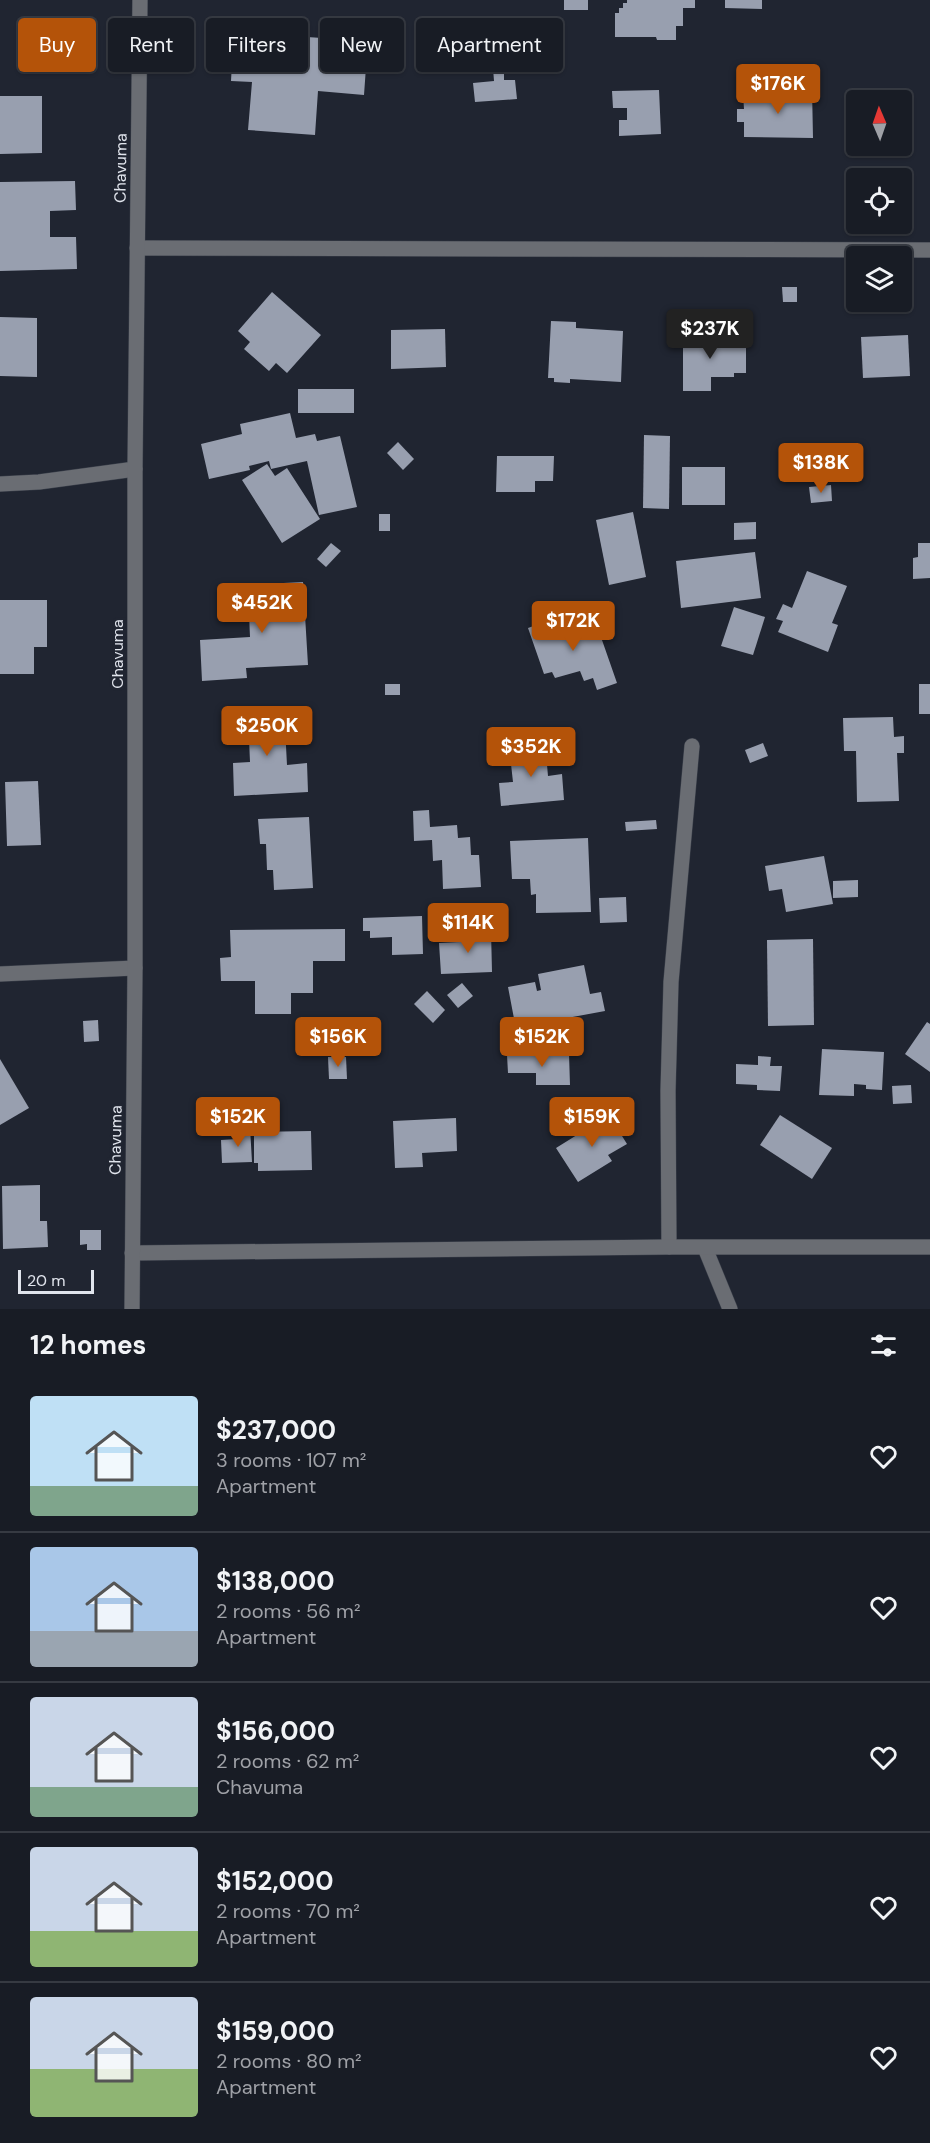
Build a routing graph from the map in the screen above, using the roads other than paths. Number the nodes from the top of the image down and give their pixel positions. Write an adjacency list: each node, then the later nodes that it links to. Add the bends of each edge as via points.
1 (140, 0): 2 (street, Chavuma)
2 (137, 248): 3 (street); 4 (street, Chavuma)
3 (930, 250)
4 (135, 469): 5 (street); 7 (street, Chavuma)
5 (0, 484)
6 (692, 746): 9 (street, via 671,982)
7 (135, 968): 8 (street); 12 (street, Chavuma)
8 (0, 974)
9 (669, 1247): 11 (street); 12 (street)
10 (930, 1247): 11 (street)
11 (705, 1248): 14 (street)
12 (132, 1253): 13 (street, Chavuma)
13 (132, 1309)
14 (730, 1309)

